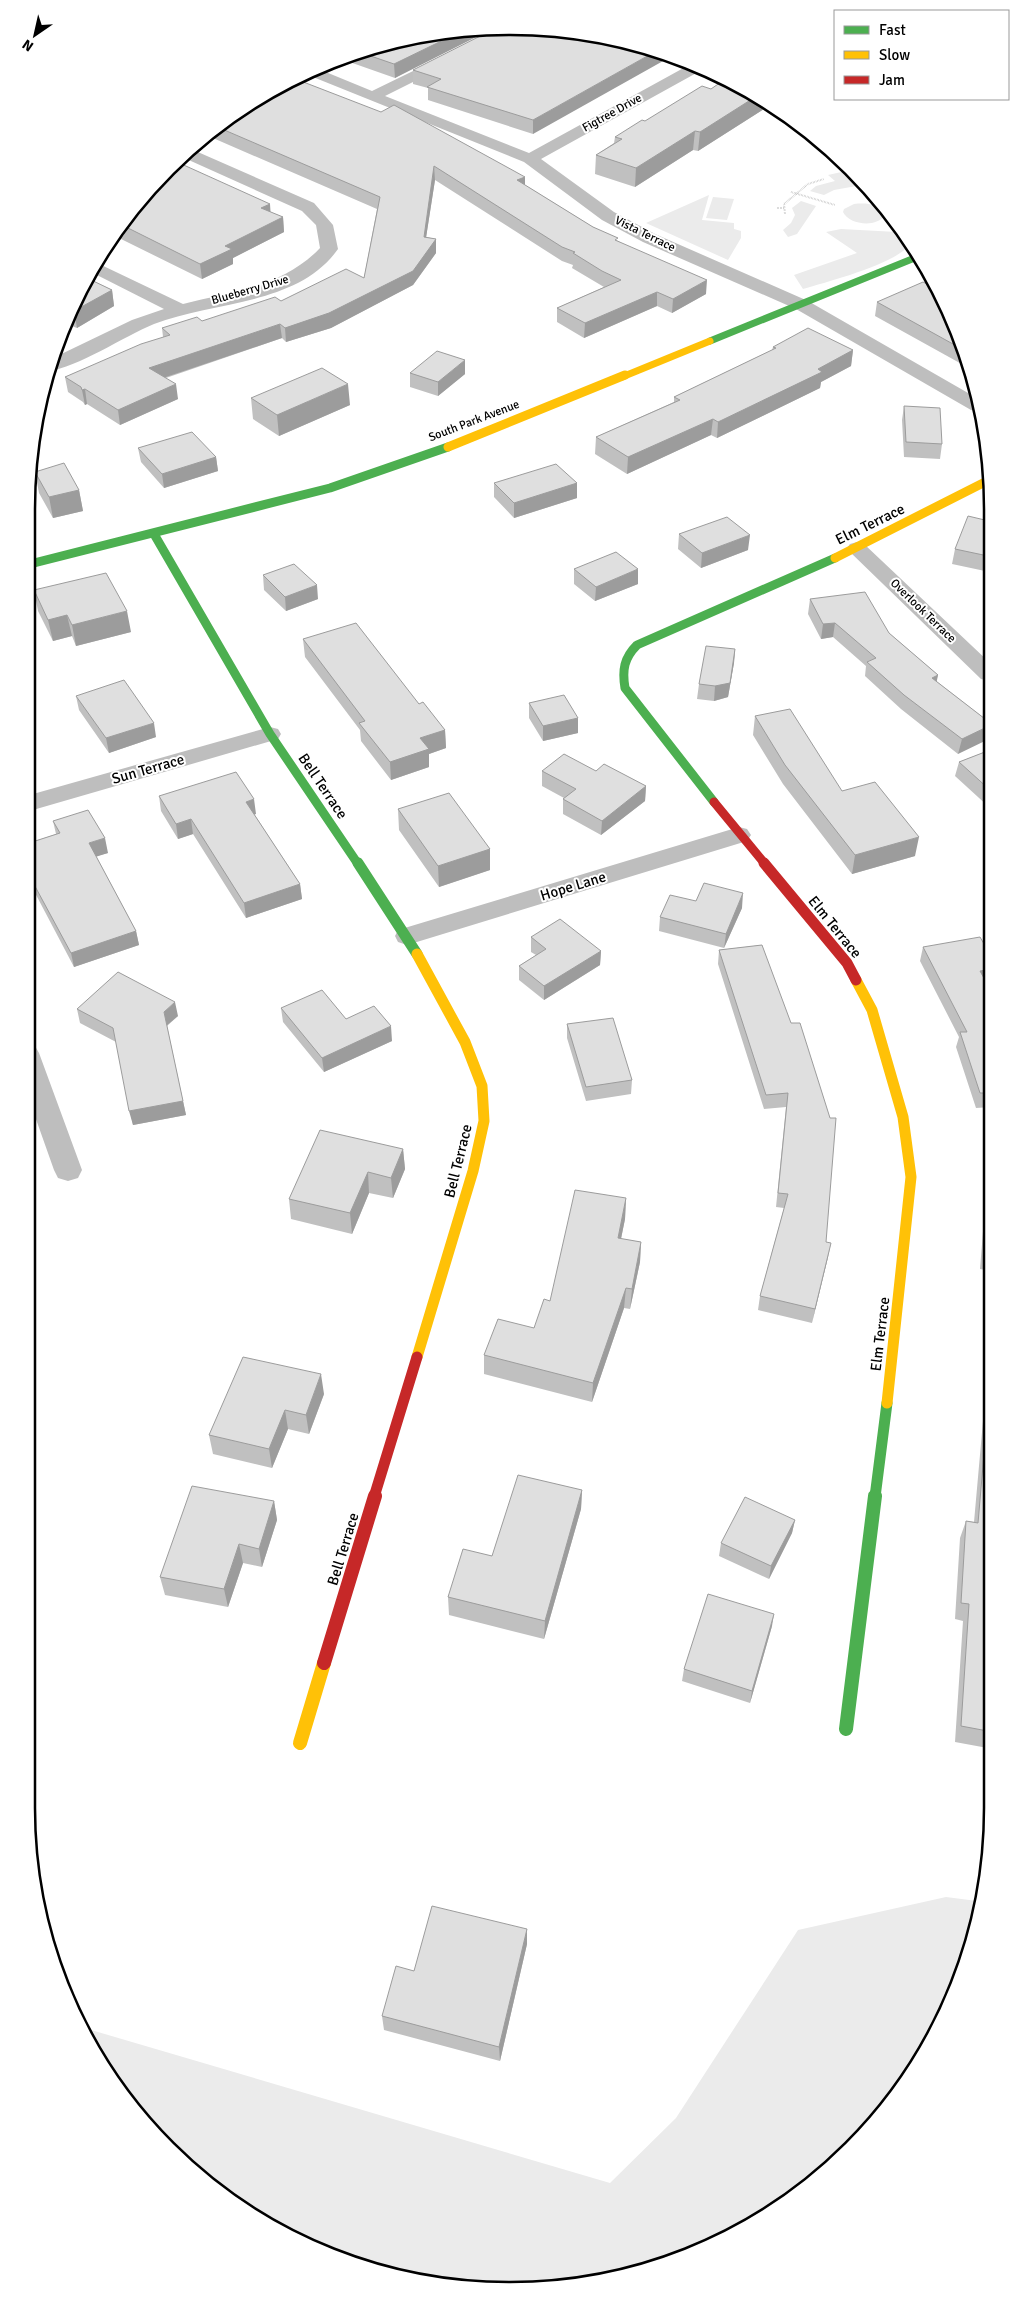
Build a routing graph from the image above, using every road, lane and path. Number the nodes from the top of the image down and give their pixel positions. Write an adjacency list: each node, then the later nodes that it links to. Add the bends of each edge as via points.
1 (459, 54): 4 (street)
2 (690, 70): 6 (street, Figtree Drive)
3 (319, 75): 4 (street, Vista Terrace)
4 (373, 96): 6 (street, Vista Terrace)
5 (194, 156): 19 (street, Blueberry Drive, via 308,206 323,219 330,241 329,249 322,258 296,277)
6 (530, 159): 18 (street, Vista Terrace, via 608,216 649,238)
7 (824, 179): 9 (path)
8 (811, 180): 9 (path)
9 (815, 182): 11 (path)
10 (791, 192): 11 (path)
11 (797, 193): 12 (path); 14 (path, via 784,204)
12 (835, 204)
13 (776, 208): 14 (path)
14 (784, 208): 15 (path)
15 (785, 214)
16 (912, 259): 18 (street, South Park Avenue)
17 (100, 270): 19 (street)
18 (802, 305): 21 (street, Vista Terrace); 23 (street, South Park Avenue, via 462,442 330,488)
19 (180, 310): 20 (street, Blueberry Drive, via 123,330)
20 (59, 362)
21 (972, 402)
22 (983, 483): 24 (street, Elm Terrace)
23 (154, 534): 25 (street, South Park Avenue); 27 (street, Bell Terrace)
24 (857, 548): 26 (street, Overlook Terrace); 29 (street, Elm Terrace, via 637,645 625,655 622,671 626,688)
25 (35, 563)
26 (984, 669)
27 (270, 734): 28 (street, Sun Terrace); 30 (street, Bell Terrace)
28 (35, 801)
29 (739, 835): 30 (street, Hope Lane); 33 (street, Elm Terrace, via 847,963 872,1010 903,1117 911,1177 898,1316)
30 (407, 936): 34 (street, Bell Terrace, via 465,1042 482,1086 484,1121 473,1171)
31 (35, 1078): 32 (street)
32 (68, 1170)
33 (846, 1729)
34 (300, 1743)

